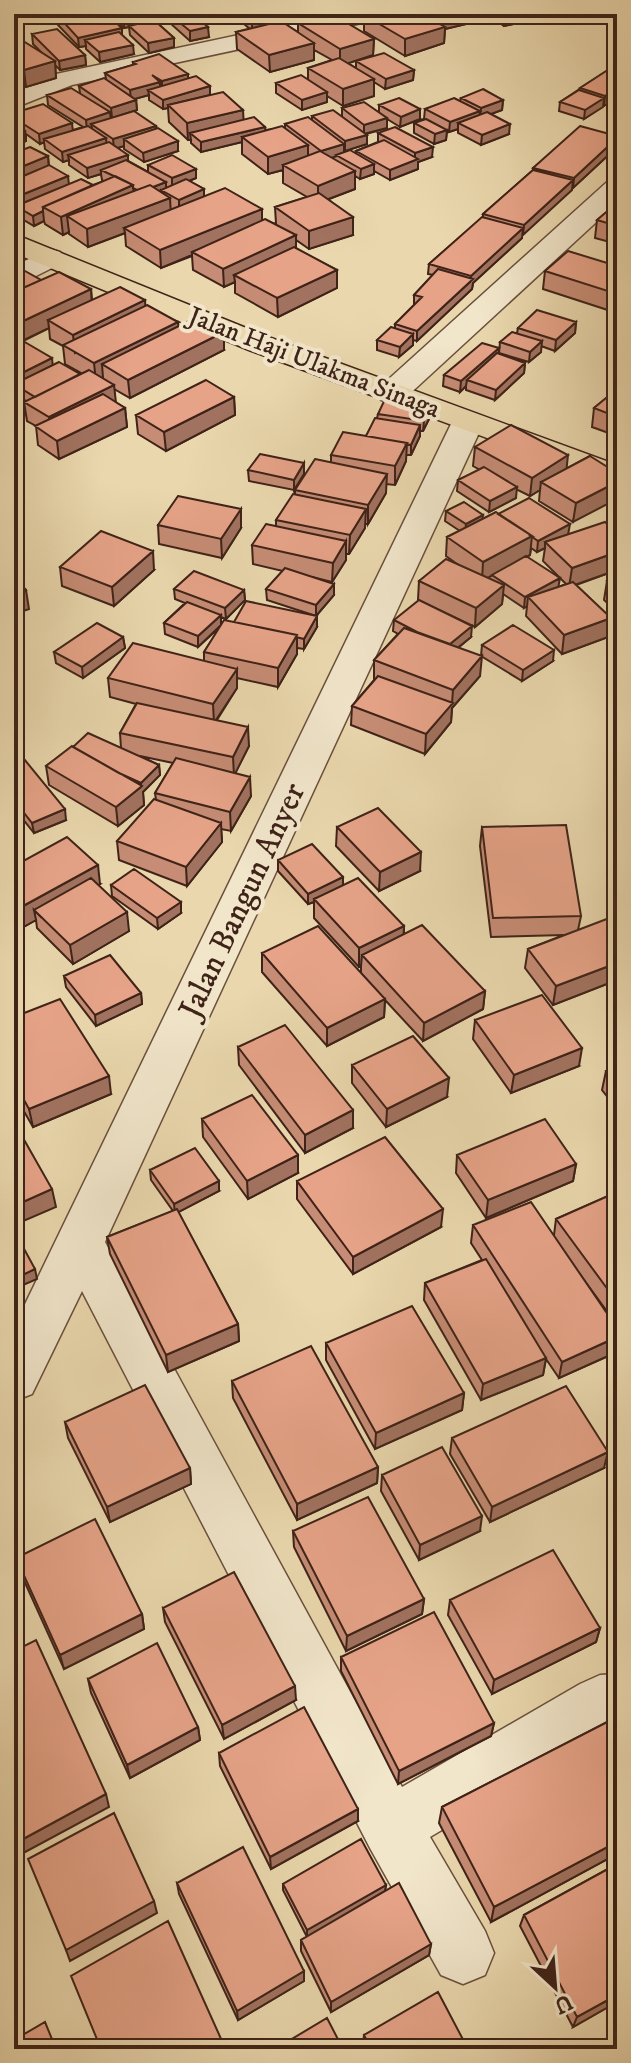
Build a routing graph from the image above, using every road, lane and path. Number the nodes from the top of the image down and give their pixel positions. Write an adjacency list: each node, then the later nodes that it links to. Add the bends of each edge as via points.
1 (371, 14): 2 (street, via 65,79)
2 (14, 100)
3 (617, 188): 7 (street)
4 (14, 243): 5 (main road, Jalan Haji Ulakma Sinaga)
5 (50, 258): 6 (street); 7 (main road, Jalan Haji Ulakma Sinaga)
6 (14, 278)
7 (392, 393): 8 (main road, Jalan Haji Ulakma Sinaga)
8 (468, 422): 9 (main road, Jalan Haji Ulakma Sinaga); 10 (street, Jalan Bangun Anyer)
9 (617, 476)
10 (81, 1243): 11 (street, Jalan Bangun Anyer); 13 (street)
11 (14, 1378)
12 (617, 1703): 13 (street, via 600,1704)
13 (391, 1827): 14 (street)
14 (463, 1953)

